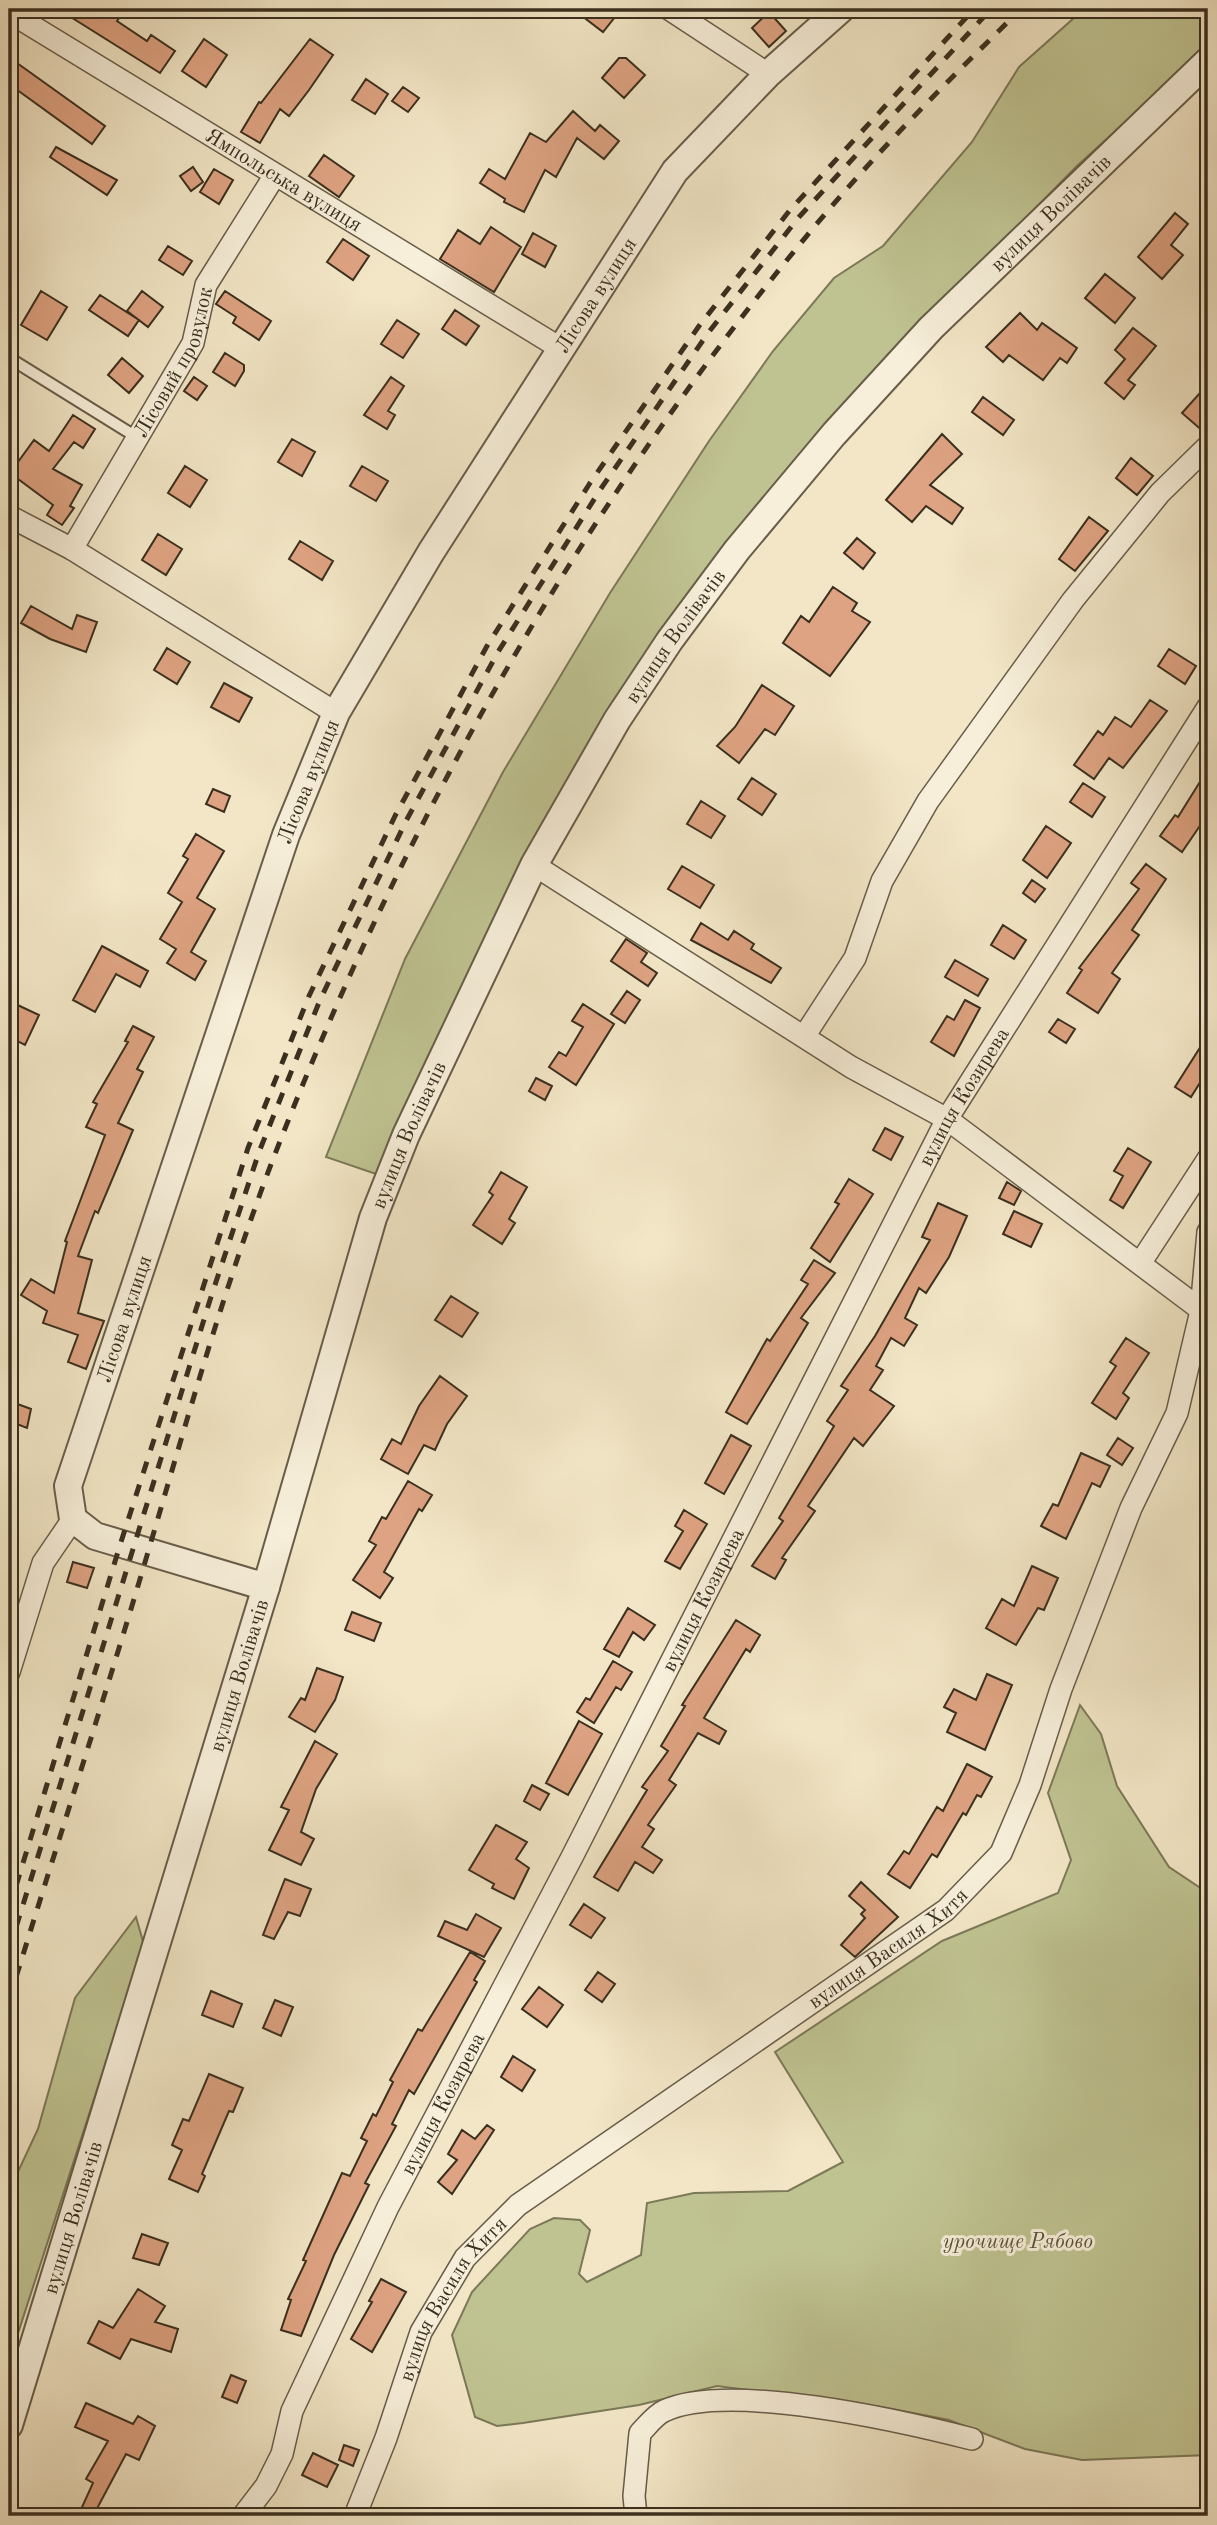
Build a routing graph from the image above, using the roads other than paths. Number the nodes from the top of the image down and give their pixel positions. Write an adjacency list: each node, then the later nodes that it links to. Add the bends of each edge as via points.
1 (669, 9): 5 (street)
2 (841, 9): 5 (street, Лісова вулиця)
3 (9, 12): 6 (street, Ямпольська вулиця)
4 (1208, 61): 15 (street, вулиця Волівачів, via 931,328 834,434 722,570 647,674)
5 (768, 74): 7 (street, Лісова вулиця, via 675,171)
6 (275, 175): 7 (street, Ямпольська вулиця); 9 (street, Лісовий провулок, via 206,285 193,343)
7 (560, 348): 14 (street, Лісова вулиця, via 430,552)
8 (14, 361): 9 (lane)
9 (138, 438): 12 (street, Лісовий провулок)
10 (1208, 446): 16 (street, via 1160,493 1073,600 928,801 882,881 855,958)
11 (10, 519): 12 (street)
12 (72, 549): 14 (street)
13 (1208, 707): 17 (street, вулиця Козирева)
14 (336, 713): 22 (street, Лісова вулиця, via 286,835 68,1486)
15 (534, 865): 16 (street); 23 (street, вулиця Волівачів, via 405,1135 373,1218)
16 (805, 1035): 17 (street, via 851,1067)
17 (947, 1119): 20 (street); 27 (street, вулиця Козирева, via 572,1857 388,2207 292,2411 282,2454)
18 (1208, 1159): 20 (street)
19 (1208, 1232): 21 (street, вулиця Василя Хитя)
20 (1142, 1262): 21 (street)
21 (1205, 1313): 28 (street, вулиця Василя Хитя, via 1177,1413 1131,1508 1001,1853 946,1910 518,2205 465,2258 421,2332 387,2438)
22 (73, 1519): 23 (street, via 82,1529 120,1545); 24 (street, via 43,1563)
23 (266, 1587): 25 (street, вулиця Волівачів)
24 (9, 1672)
25 (9, 2425)
26 (972, 2439): 29 (street, via 770,2402 712,2399 663,2412 640,2433)
27 (243, 2516)
28 (355, 2516)
29 (636, 2516)

